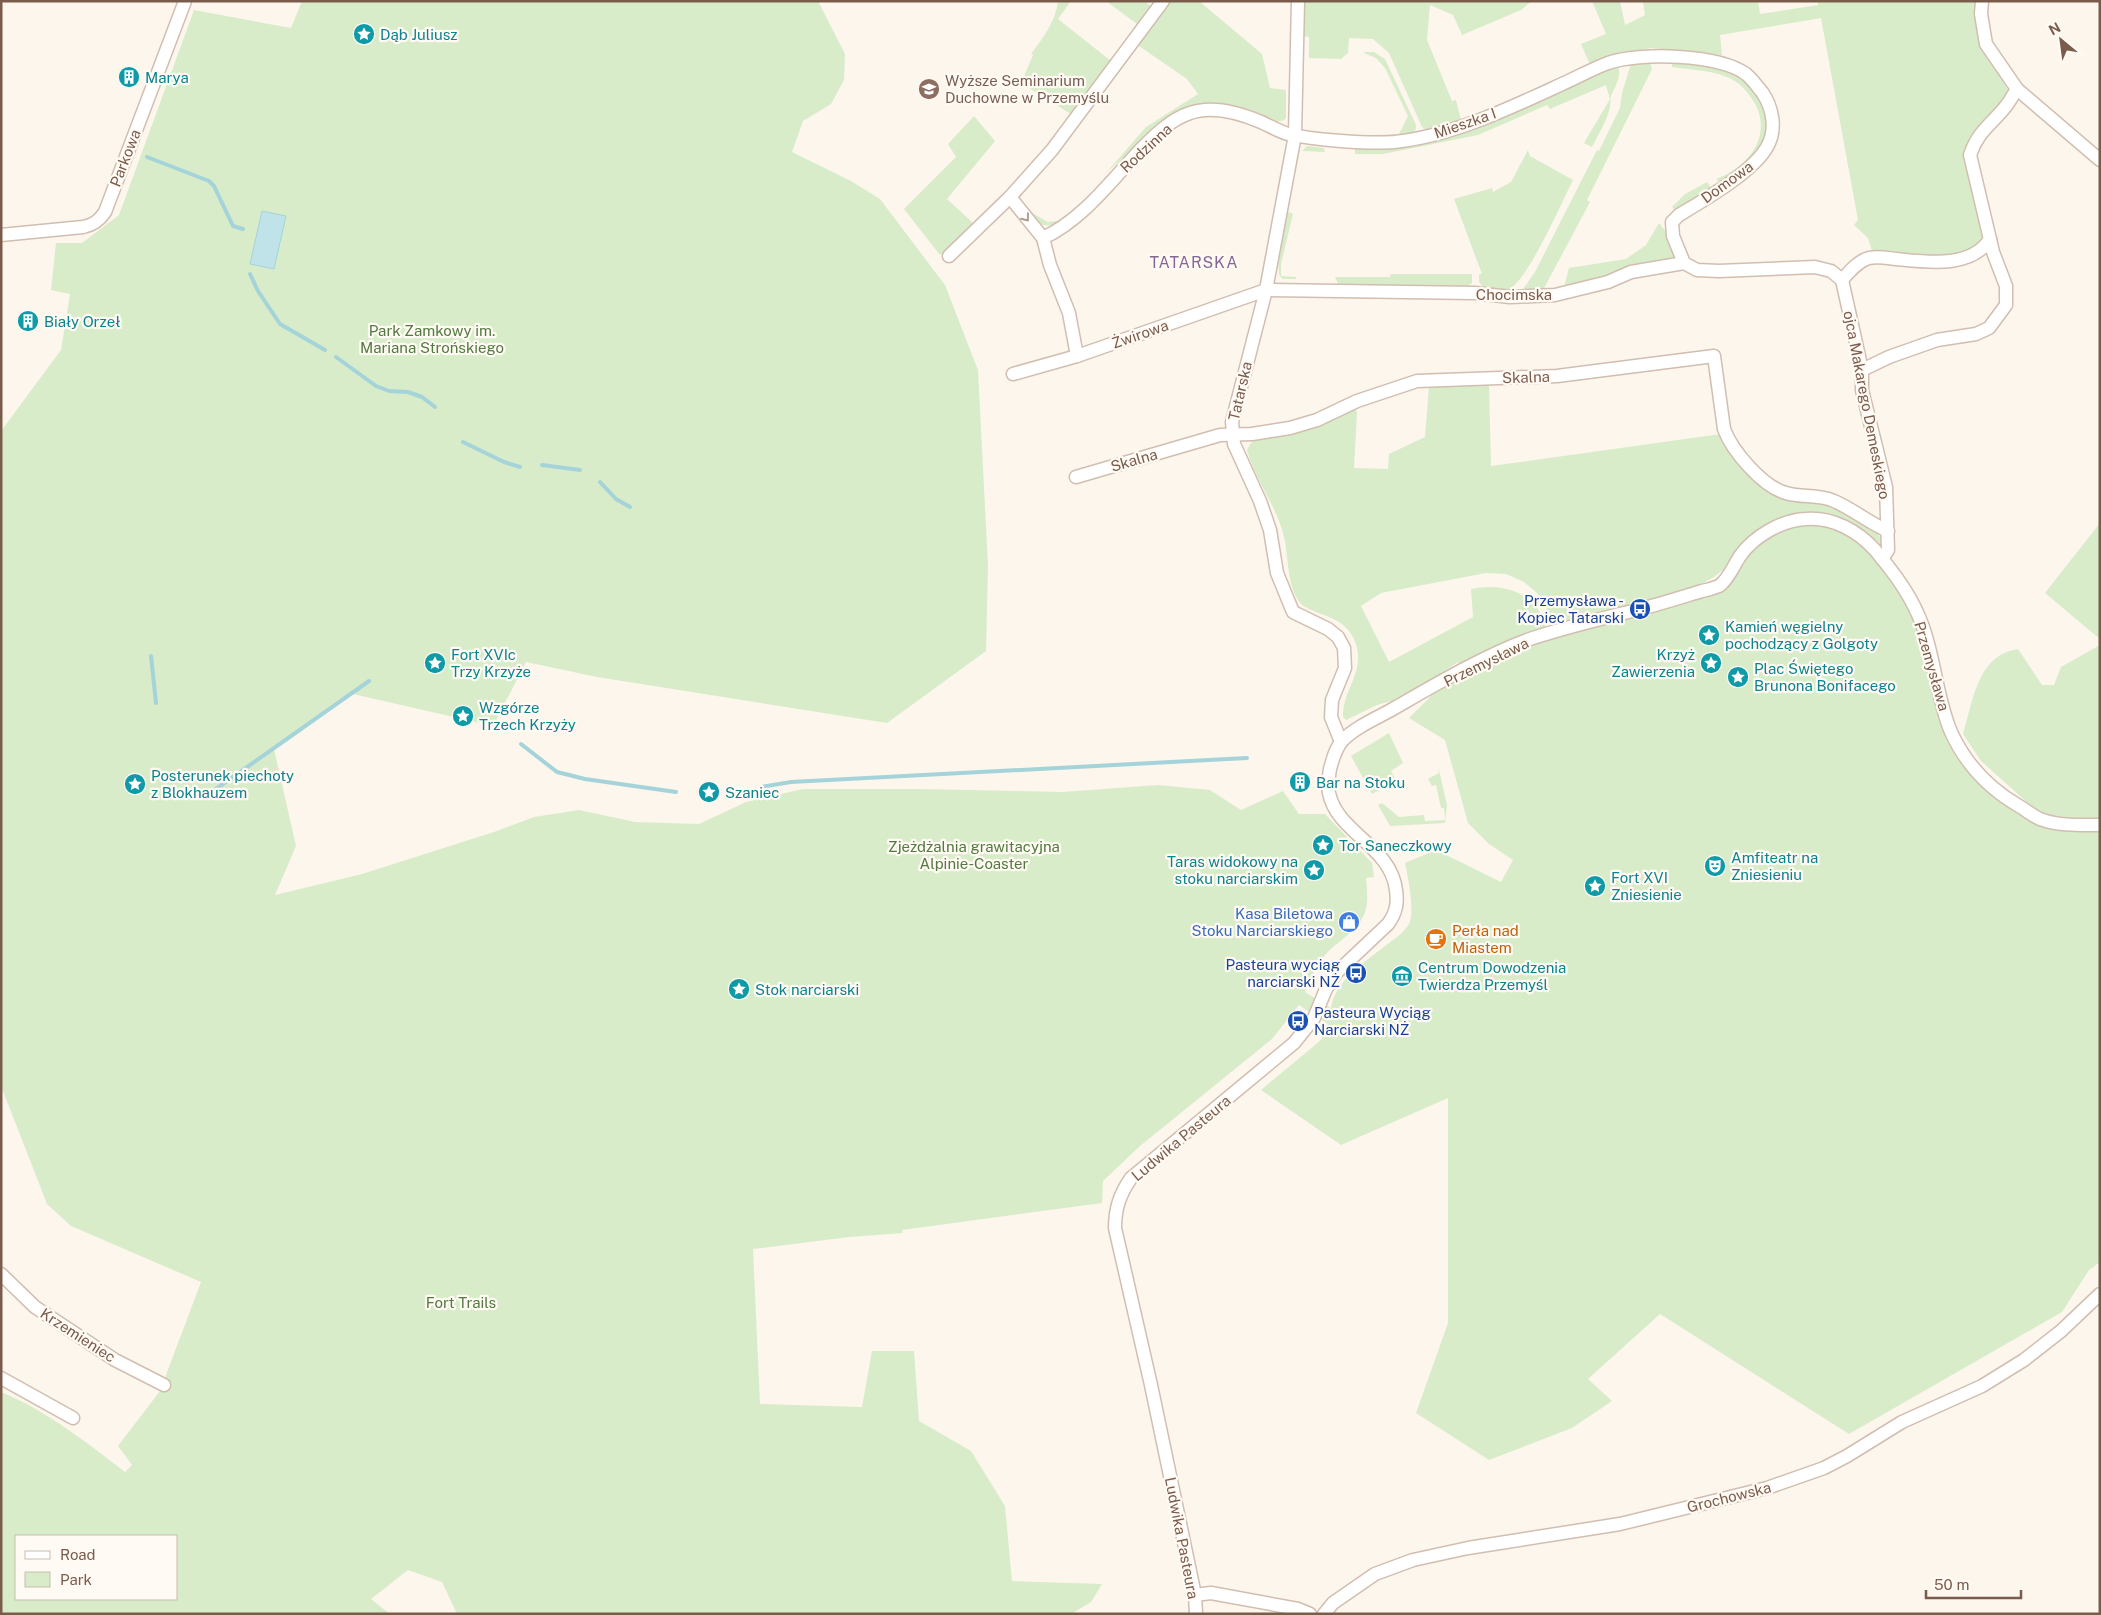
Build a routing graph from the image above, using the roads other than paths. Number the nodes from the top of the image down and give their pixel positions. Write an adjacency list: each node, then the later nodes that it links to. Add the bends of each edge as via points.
1 (185, 1): 10 (street, Parkowa, via 101,218 89,226)
2 (1163, 1): 9 (street, via 1052,150)
3 (1298, 1): 7 (street, Tatarska)
4 (1982, 1): 6 (street, via 1980,14 1986,44)
5 (1625, 60): 7 (street, Mieszka I, via 1608,63 1500,112 1424,137 1393,142); 14 (street, Domowa, via 1655,56 1715,61 1731,66 1757,85 1773,117 1768,146 1760,158 1672,222 1673,236)
6 (2017, 89): 8 (street); 12 (street, via 1974,141 1970,155)
7 (1295, 135): 11 (street, Rodzinna, via 1242,115 1213,109 1189,113 1155,136 1070,221); 16 (street, Tatarska)
8 (2100, 160)
9 (1010, 197): 11 (street, one-way to 11); 13 (street)
10 (1, 235)
11 (1043, 238): 17 (street, via 1069,313)
12 (1990, 240): 15 (street, via 1976,253 1950,261 1869,258); 18 (street, via 2006,286 2006,305 1989,328 1976,334 1937,340)
13 (949, 256)
14 (1684, 262): 15 (street, via 1697,270 1719,271 1815,267 1831,270); 16 (street, Chocimska, via 1631,272 1608,282 1555,295 1510,297 1475,293)
15 (1842, 280): 18 (street, ojca Makarego Demeskiego)
16 (1266, 290): 17 (street, Żwirowa); 20 (street, Tatarska, via 1232,422)
17 (1078, 356): 19 (street, Żwirowa)
18 (1862, 370): 22 (street, ojca Makarego Demeskiego, via 1862,390 1886,487)
19 (1013, 374)
20 (1232, 435): 21 (street, Skalna, via 1212,437); 22 (street, Skalna, via 1290,428 1417,381 1557,376 1714,356 1728,440 1765,483 1787,494 1834,501); 24 (street, Tatarska, via 1270,530 1277,573 1288,603 1293,612 1328,629 1344,648 1345,668 1332,700 1332,717)
21 (1076, 477)
22 (1888, 531): 23 (street, ojca Makarego Demeskiego, via 1888,550)
23 (1882, 559): 24 (street, Przemysława, via 1860,535 1844,526 1809,518 1792,521 1756,540 1742,553 1720,585 1526,641 1412,698); 25 (street, Przemysława, via 1916,610 1952,733 1972,768 1988,785 2040,819 2060,824)
24 (1340, 742): 31 (street, Ludwika Pasteura, via 1328,778 1329,794 1336,810 1389,868 1395,882 1397,903 1394,915 1336,973 1314,1018 1294,1043 1131,1178 1120,1194 1115,1215 1115,1228)
25 (2100, 825)
26 (1, 1274): 29 (street, Krzemieniec, via 35,1306 115,1360)
27 (2100, 1294): 34 (street, Grochowska, via 2024,1360 1982,1386 1902,1422 1824,1468 1767,1488 1620,1524 1468,1548 1414,1560 1375,1574 1339,1598)
28 (1, 1378): 30 (street)
29 (164, 1385)
30 (73, 1418)
31 (1195, 1595): 32 (street, Ludwika Pasteura); 33 (street, via 1211,1593)
32 (1196, 1614)
33 (1310, 1614)
34 (1324, 1614)

